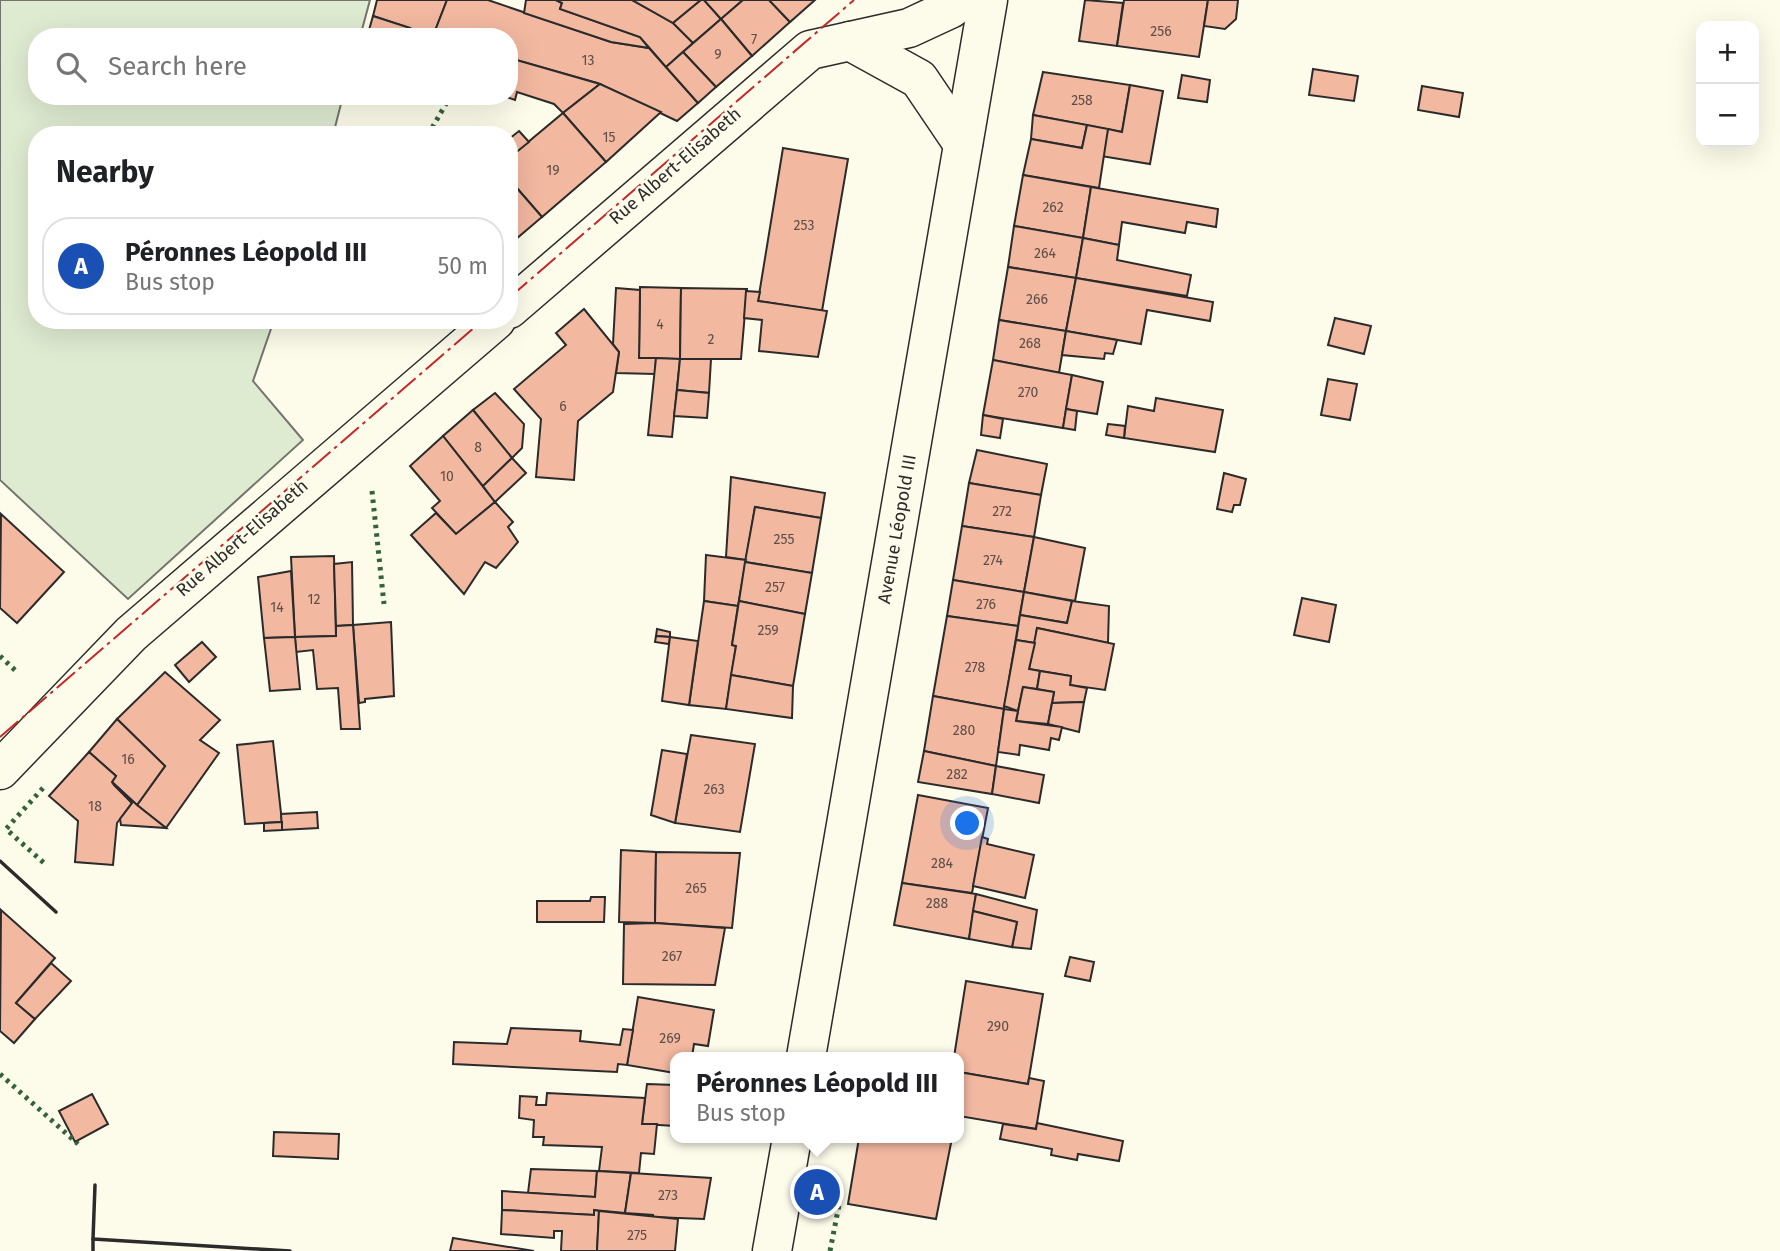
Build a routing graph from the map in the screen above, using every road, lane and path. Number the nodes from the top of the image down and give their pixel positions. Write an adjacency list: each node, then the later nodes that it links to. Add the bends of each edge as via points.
1 (962, 0): 3 (street, Rue Albert-Elisabeth, via 909,28)
2 (988, 0): 4 (street, Avenue Léopold III)
3 (850, 41): 4 (street, via 919,79); 5 (street, Rue Albert-Elisabeth, via 810,50)
4 (963, 144): 8 (street, Avenue Léopold III)
5 (518, 301)
6 (486, 329): 7 (street, Rue Albert-Elisabeth, via 131,634)
7 (0, 769)
8 (807, 1052)
9 (791, 1143): 10 (street)
10 (772, 1251)

